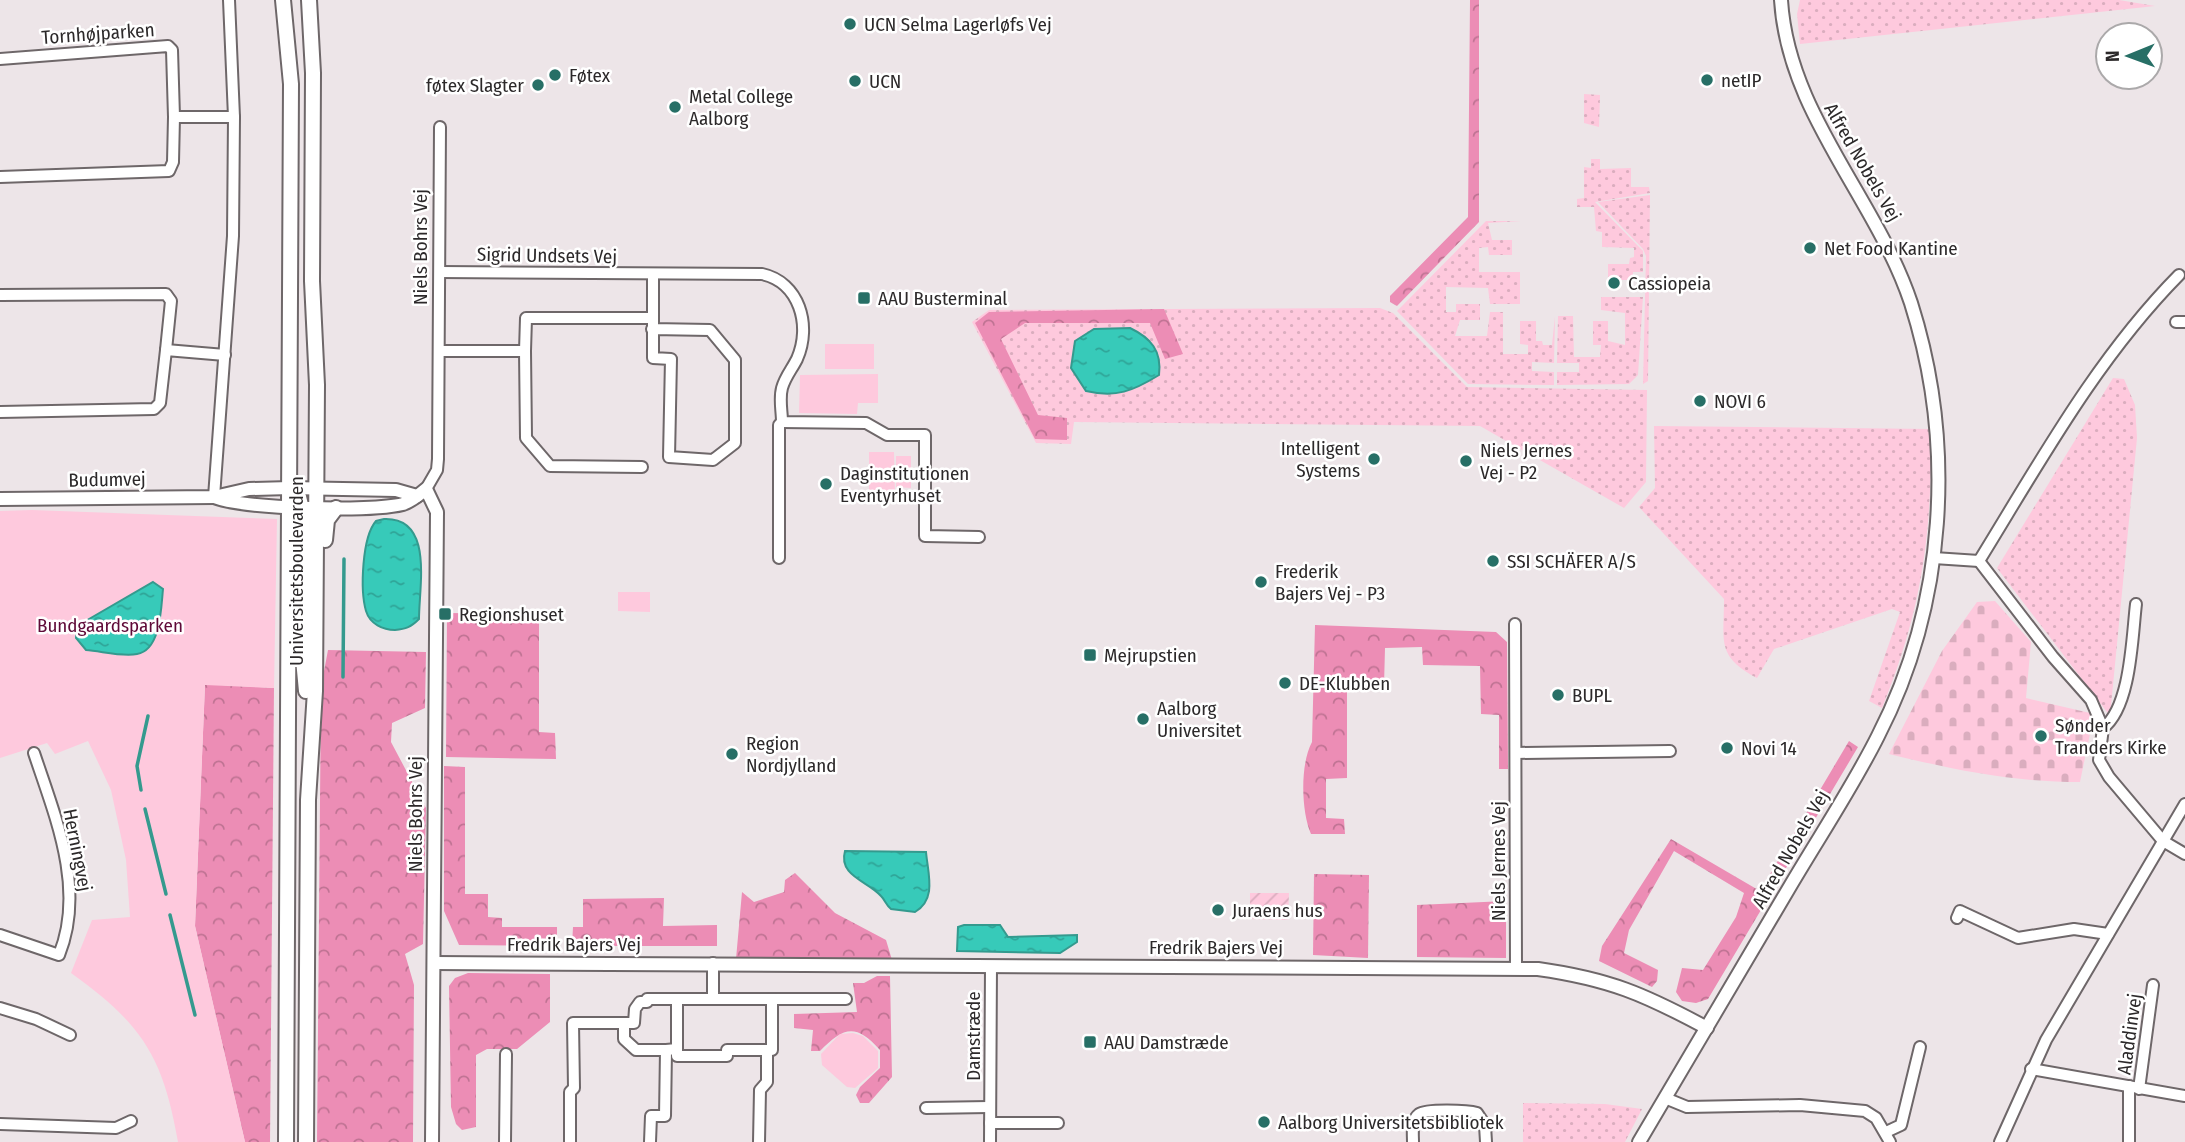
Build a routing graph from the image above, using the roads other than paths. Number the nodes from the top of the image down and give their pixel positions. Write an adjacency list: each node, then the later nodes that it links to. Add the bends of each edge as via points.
1 (229, 0): 10 (street)
2 (284, 0): 26 (main road, Universitetsboulevarden, via 291,84)
3 (309, 0): 16 (main road, Universitetsboulevarden)
4 (317, 0): 16 (main road, via 321,255)
5 (1781, 0): 7 (street, Alfred Nobels Vej)
6 (1789, 0): 7 (street, Alfred Nobels Vej)
7 (1786, 33): 35 (street, Alfred Nobels Vej, via 1802,91 1881,232 1910,301 1924,350 1937,448)
8 (0, 60): 9 (street, Tornhøjparken, via 168,46 172,50)
9 (174, 117): 10 (street); 12 (street, Tornhøjparken, via 169,171)
10 (234, 117): 22 (street)
11 (440, 127): 13 (street, Niels Bohrs Vej)
12 (0, 177)
13 (440, 271): 14 (street, Sigrid Undsets Vej); 20 (street, Niels Bohrs Vej)
14 (653, 274): 18 (street); 24 (street, Sigrid Undsets Vej, via 762,274 791,290 801,313 801,345 781,393)
15 (2179, 275): 36 (street, via 2146,308 2086,389)
16 (312, 281): 27 (main road, Universitetsboulevarden)
17 (0, 295): 19 (street, via 166,294 171,301)
18 (652, 324): 18 (street, via 710,330 736,360 735,443 713,460 669,457 671,359 653,358); 21 (street, via 526,318)
19 (166, 350): 22 (street); 23 (street, via 160,403 154,410)
20 (439, 351): 21 (street); 28 (street, Niels Bohrs Vej, via 438,470)
21 (525, 351): 25 (street, via 526,438 550,466)
22 (225, 355): 29 (street)
23 (0, 412)
24 (782, 422): 33 (street, via 866,423 887,435 925,435 925,536); 34 (street, Sigrid Undsets Vej)
25 (642, 467)
26 (295, 488): 27 (street); 29 (street, Budumvej, via 249,489); 31 (main road, Universitetsboulevarden)
27 (316, 488): 28 (street); 31 (main road, Universitetsboulevarden)
28 (422, 493): 32 (street, via 405,503); 51 (street, Niels Bohrs Vej, via 437,512)
29 (214, 497): 30 (street, Budumvej); 31 (street, Budumvej, via 250,505)
30 (0, 499)
31 (302, 506): 32 (street); 39 (main road, Universitetsboulevarden); 41 (main road, via 302,649); 79 (main road, Universitetsboulevarden)
32 (336, 508): 39 (main road, via 325,529 324,654)
33 (979, 537)
34 (779, 558)
35 (1934, 558): 36 (street); 62 (street, Alfred Nobels Vej, via 1911,655 1878,736)
36 (1979, 561): 40 (street, via 2091,700)
37 (2136, 604): 40 (street, via 2121,699 2113,721)
38 (1515, 624): 44 (street, Niels Jernes Vej)
39 (315, 691): 41 (main road, Universitetsboulevarden)
40 (2103, 728): 46 (street, via 2099,760)
41 (311, 745): 80 (main road, Universitetsboulevarden)
42 (1670, 751): 44 (street)
43 (34, 752): 49 (street, Herningvej, via 56,817 69,884 71,915 64,957)
44 (1516, 753): 54 (street, Niels Jernes Vej)
45 (2185, 804): 46 (street)
46 (2163, 841): 47 (street); 50 (street)
47 (2185, 854)
48 (1956, 918): 50 (street, via 1960,911 2018,938 2074,929)
49 (0, 934)
50 (2108, 934): 68 (street)
51 (434, 962): 52 (street, Fredrik Bajers Vej); 81 (street, Niels Bohrs Vej)
52 (713, 963): 53 (street, Fredrik Bajers Vej); 57 (street)
53 (990, 966): 54 (street, Fredrik Bajers Vej); 72 (street, Damstræde)
54 (1516, 968): 62 (street, Fredrik Bajers Vej, via 1615,984)
55 (2153, 985): 69 (street, Aladdinvej)
56 (677, 999): 57 (street); 61 (street, via 640,1002 635,1023); 65 (street)
57 (713, 999): 58 (street)
58 (772, 999): 59 (street); 66 (street, via 772,1050)
59 (846, 999)
60 (0, 1008): 63 (street)
61 (624, 1023): 65 (street, via 624,1038 636,1050); 83 (street, via 573,1023)
62 (1707, 1028): 71 (street, Alfred Nobels Vej)
63 (70, 1034)
64 (1920, 1046): 78 (street, via 1901,1125)
65 (671, 1049): 66 (street, via 677,1055 714,1056 727,1056 727,1050); 84 (street, via 666,1116 651,1116)
66 (767, 1050): 85 (street, via 767,1082 760,1090)
67 (506, 1054): 82 (street)
68 (2031, 1069): 69 (street, Aladdinvej); 90 (street)
69 (2134, 1087): 70 (street, Aladdinvej); 91 (street, Aladdinvej)
70 (2185, 1096)
71 (1665, 1098): 78 (street, via 1687,1107 1800,1105 1866,1111); 89 (street, Alfred Nobels Vej)
72 (989, 1107): 73 (street, Damstræde); 77 (street, Damstræde)
73 (926, 1108)
74 (131, 1121): 76 (street, via 116,1128)
75 (1058, 1123): 77 (street)
76 (0, 1124)
77 (990, 1124): 86 (street, Damstræde)
78 (1888, 1137)
79 (286, 1142)
80 (306, 1142)
81 (432, 1142)
82 (505, 1142)
83 (570, 1142)
84 (650, 1142)
85 (759, 1142)
86 (990, 1142)
87 (1413, 1142): 88 (street, via 1419,1114 1461,1111 1481,1116)
88 (1486, 1142)
89 (1639, 1142)
90 (2000, 1142)
91 (2129, 1142)

